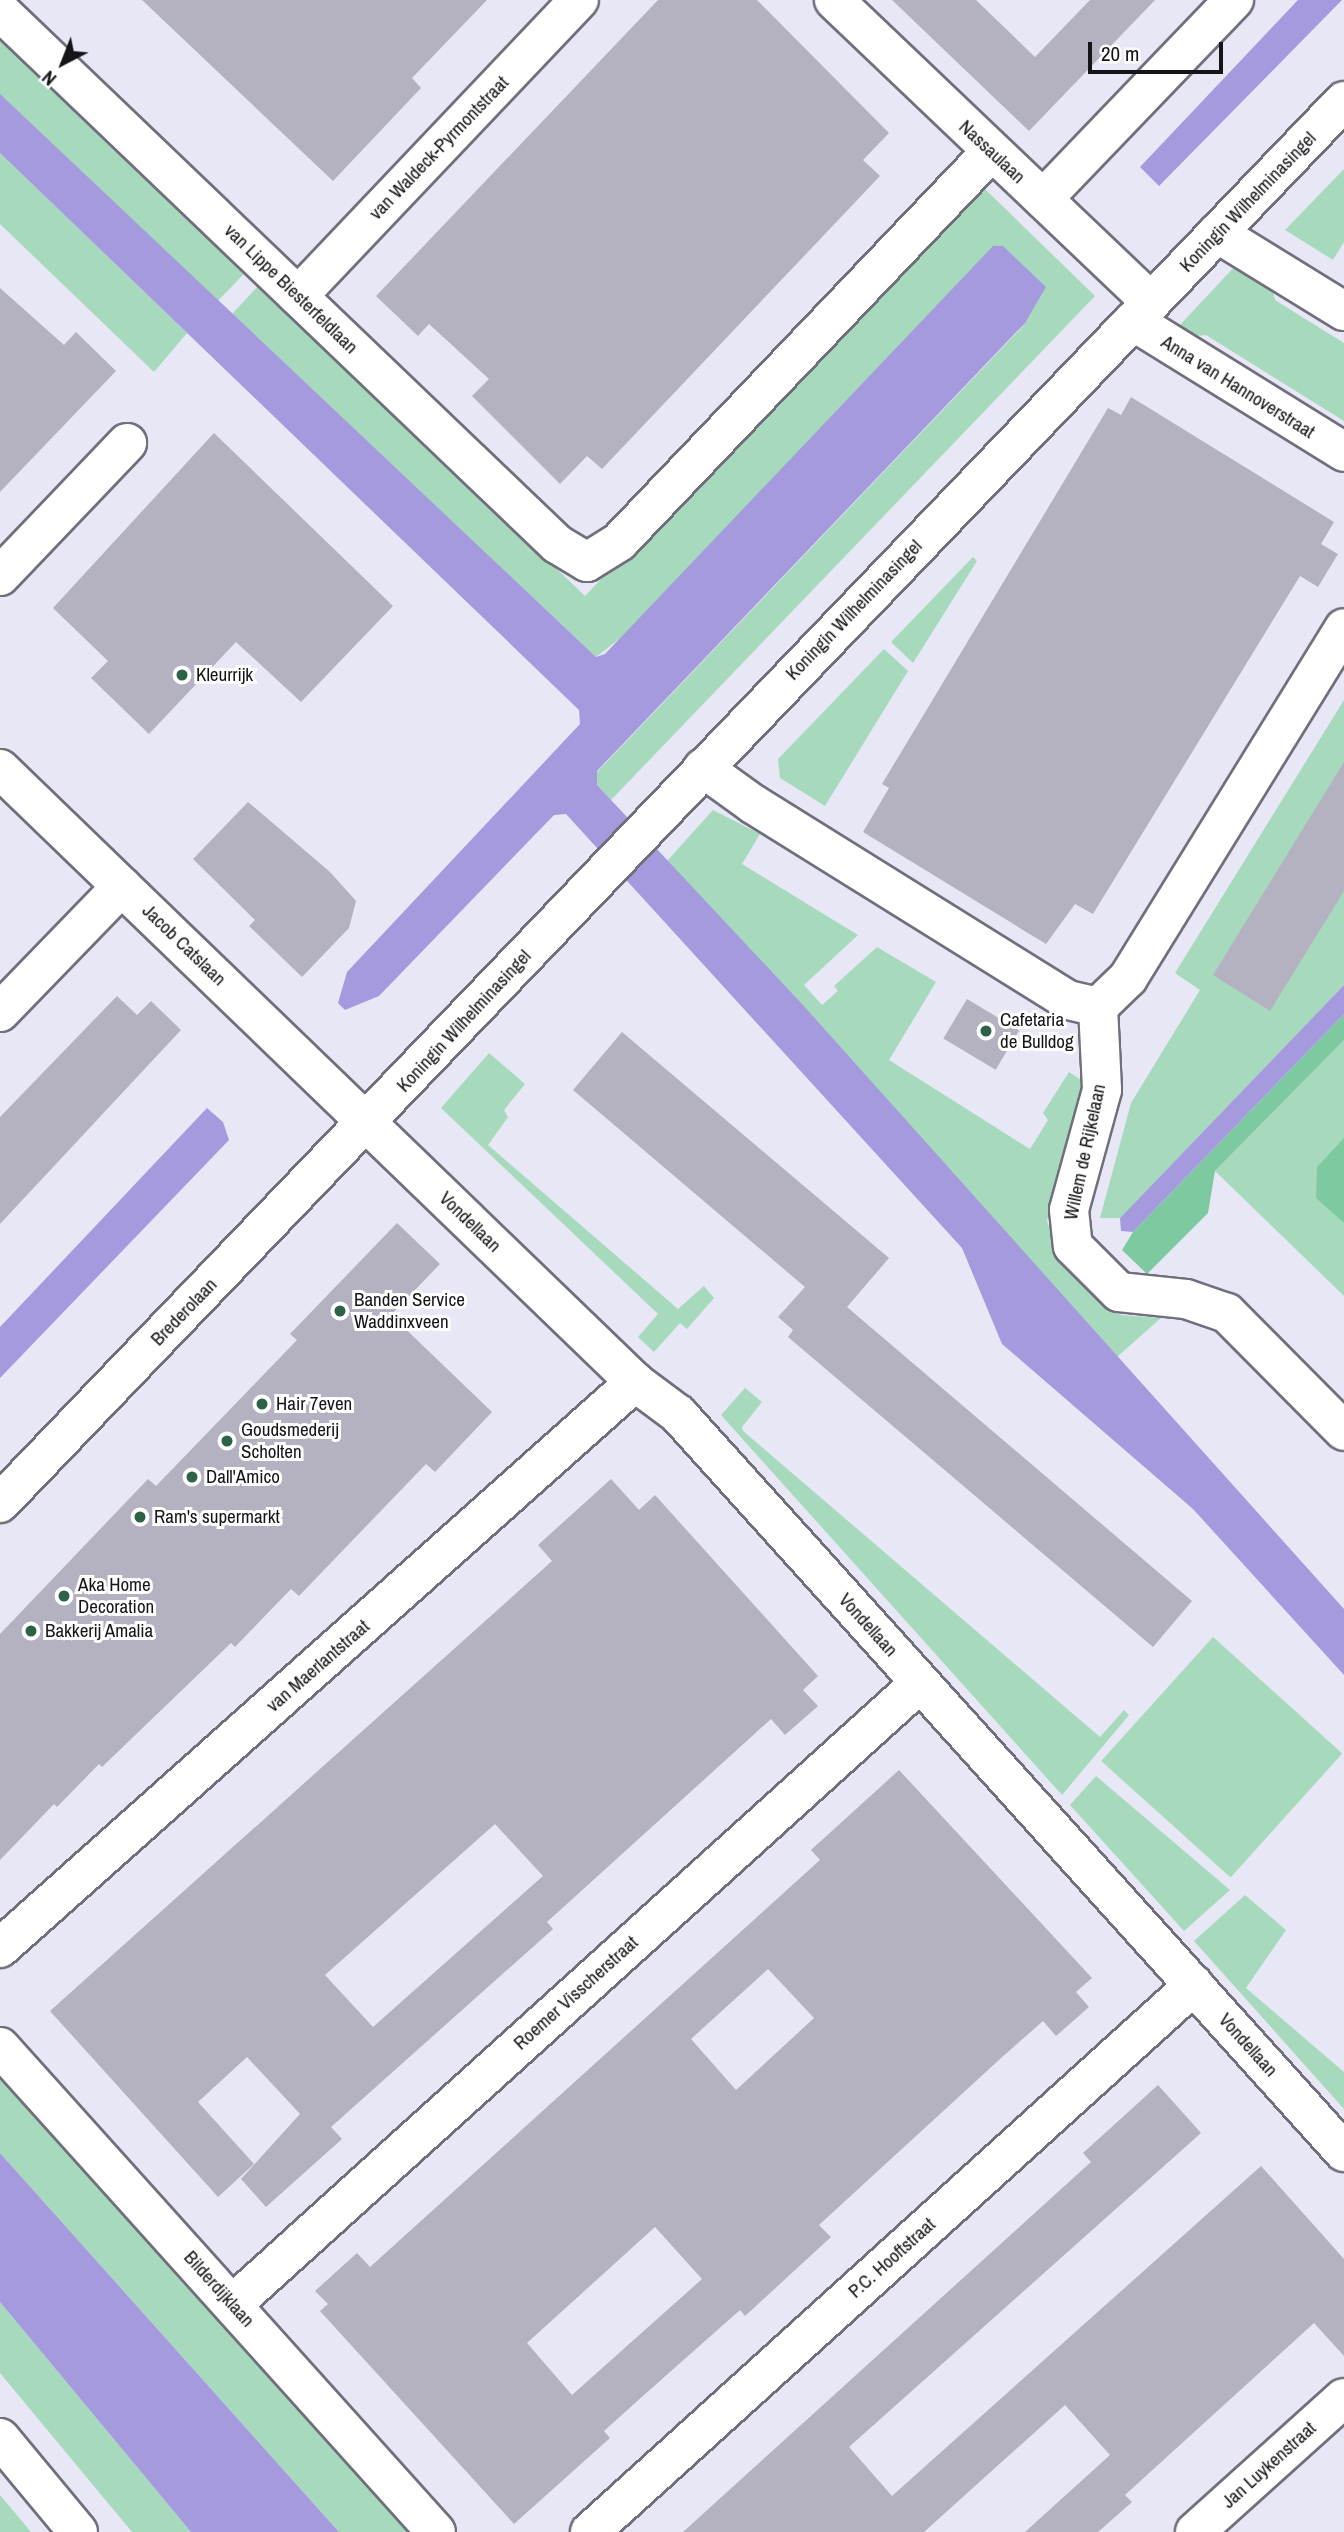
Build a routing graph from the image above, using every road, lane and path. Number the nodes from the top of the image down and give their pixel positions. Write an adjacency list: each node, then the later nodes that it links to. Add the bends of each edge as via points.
1 (579, 0): 9 (street, van Waldeck-Pyrmontstraat)
2 (834, 0): 6 (street, Nassaulaan)
3 (1234, 0): 7 (street)
4 (16, 11): 9 (street, van Lippe Biesterfeldlaan)
5 (1344, 101): 8 (street, Koningin Wilhelminasingel)
6 (991, 152): 7 (street, Nassaulaan); 9 (street, van Lippe Biesterfeldlaan, via 620,541 587,562 557,544)
7 (1043, 200): 11 (street, Nassaulaan)
8 (1217, 233): 10 (street); 11 (street, Koningin Wilhelminasingel)
9 (298, 296)
10 (1344, 311)
11 (1142, 312): 13 (street, Anna van Hannoverstraat); 16 (street, Koningin Wilhelminasingel)
12 (127, 443): 14 (street)
13 (1344, 452)
14 (0, 576)
15 (1344, 628): 19 (street, via 1128,978)
16 (703, 768): 19 (street, via 765,812 1068,1000); 21 (street, Koningin Wilhelminasingel)
17 (0, 769): 18 (street, Jacob Catslaan)
18 (122, 886): 20 (street); 21 (street, Jacob Catslaan)
19 (1098, 1007): 23 (street, Willem de Rijkelaan, via 1102,1090 1069,1210 1073,1246 1119,1292 1186,1299 1227,1313)
20 (0, 1012)
21 (367, 1122): 22 (street, Vondellaan); 24 (street, Brederolaan)
22 (635, 1382): 25 (street, Vondellaan, via 678,1414); 26 (street, van Maerlantstraat)
23 (1344, 1432)
24 (0, 1503)
25 (920, 1683): 27 (street, Vondellaan); 30 (street, Roemer Visscherstraat)
26 (0, 1948)
27 (1194, 1985): 29 (street, Vondellaan); 35 (street, P.C. Hooftstraat)
28 (0, 2047): 30 (street, Bilderdijklaan)
29 (1344, 2152)
30 (233, 2304): 34 (street, Bilderdijklaan)
31 (1344, 2398): 36 (street, Jan Luykenstraat)
32 (0, 2438): 33 (street)
33 (78, 2532)
34 (436, 2532)
35 (590, 2532)
36 (1195, 2532)

